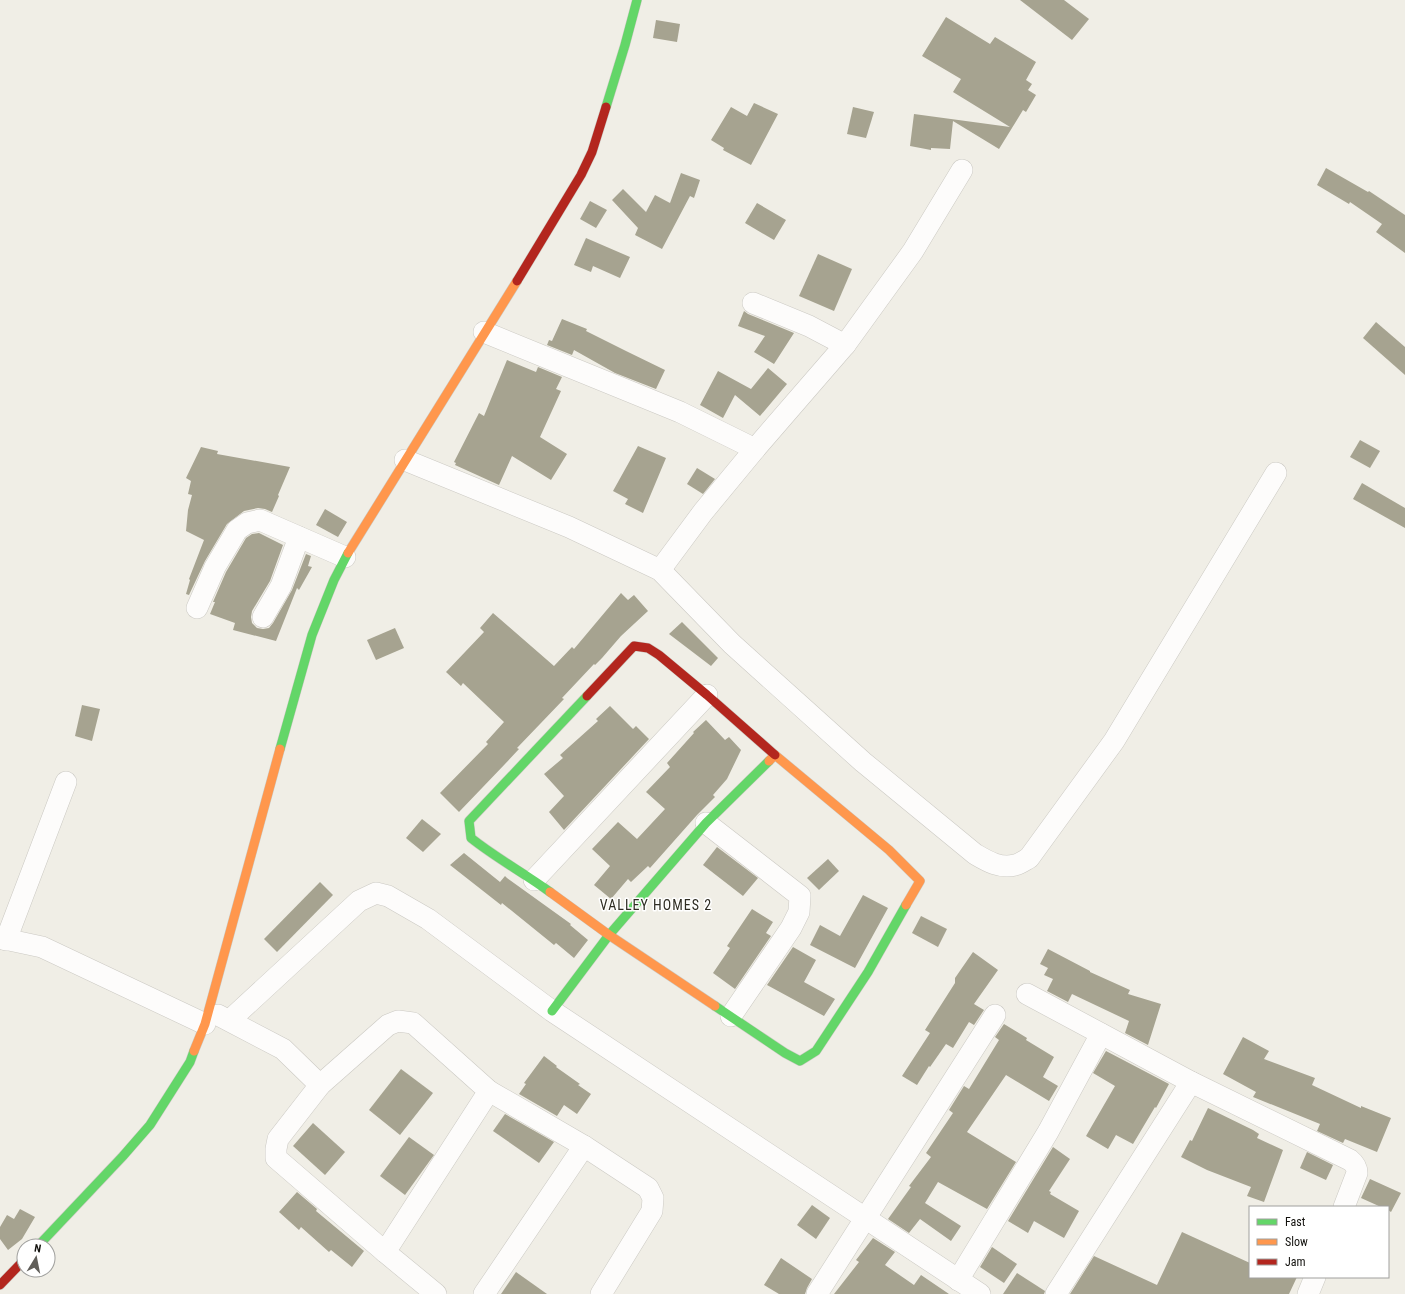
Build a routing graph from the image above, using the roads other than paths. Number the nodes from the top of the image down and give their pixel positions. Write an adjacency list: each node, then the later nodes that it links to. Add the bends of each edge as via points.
1 (636, 0): 4 (street, via 610,98 592,152 556,218)
2 (962, 170): 5 (street, via 913,251)
3 (752, 303): 5 (street, via 809,326)
4 (484, 332): 6 (street, via 680,412); 7 (street)
5 (845, 345): 6 (street)
6 (755, 449): 11 (street)
7 (405, 460): 10 (street); 11 (street, via 569,527)
8 (1276, 473): 11 (street, via 1114,741 1029,858 1015,866 990,863 975,854 863,762 732,644)
9 (299, 537): 10 (street); 12 (street, via 260,520 247,523 238,530 215,567); 13 (street, via 281,586)
10 (345, 557): 25 (street, via 312,635)
11 (660, 570)
12 (197, 608)
13 (263, 618)
14 (707, 695): 15 (street); 18 (street); 18 (street, via 659,655 648,648 634,646 469,821 471,838)
15 (775, 755): 17 (street); 24 (street, via 889,850 920,882 868,972 816,1052 800,1061)
16 (66, 782): 20 (street)
17 (706, 823): 19 (street); 24 (street, via 800,896 799,912 792,928)
18 (534, 880): 19 (street)
19 (609, 935): 22 (street); 24 (street)
20 (3, 939): 25 (street, via 42,947)
21 (1027, 994): 27 (street)
22 (552, 1011): 26 (street, via 428,919 388,896 376,893 359,901); 33 (street)
23 (994, 1015): 33 (street)
24 (731, 1016)
25 (207, 1017): 26 (street); 34 (street, via 190,1062 150,1125)
26 (230, 1020): 29 (street, via 283,1049)
27 (1101, 1034): 28 (street); 38 (street, via 1048,1132)
28 (1191, 1082): 32 (street, via 1354,1163 1357,1173); 45 (street)
29 (320, 1085): 30 (street, via 388,1025 398,1021 413,1023); 35 (street, via 278,1139 276,1158)
30 (489, 1091): 31 (street); 35 (street)
31 (584, 1146): 41 (street); 42 (street, via 648,1188 653,1198 652,1212)
32 (1344, 1206)
33 (864, 1218): 38 (street); 43 (street)
34 (46, 1238)
35 (385, 1252): 40 (street)
36 (16, 1268): 39 (street)
37 (1315, 1278): 46 (street)
38 (958, 1280): 44 (street)
39 (0, 1285)
40 (436, 1294)
41 (484, 1294)
42 (601, 1294)
43 (817, 1294)
44 (980, 1294)
45 (1056, 1294)
46 (1308, 1294)

